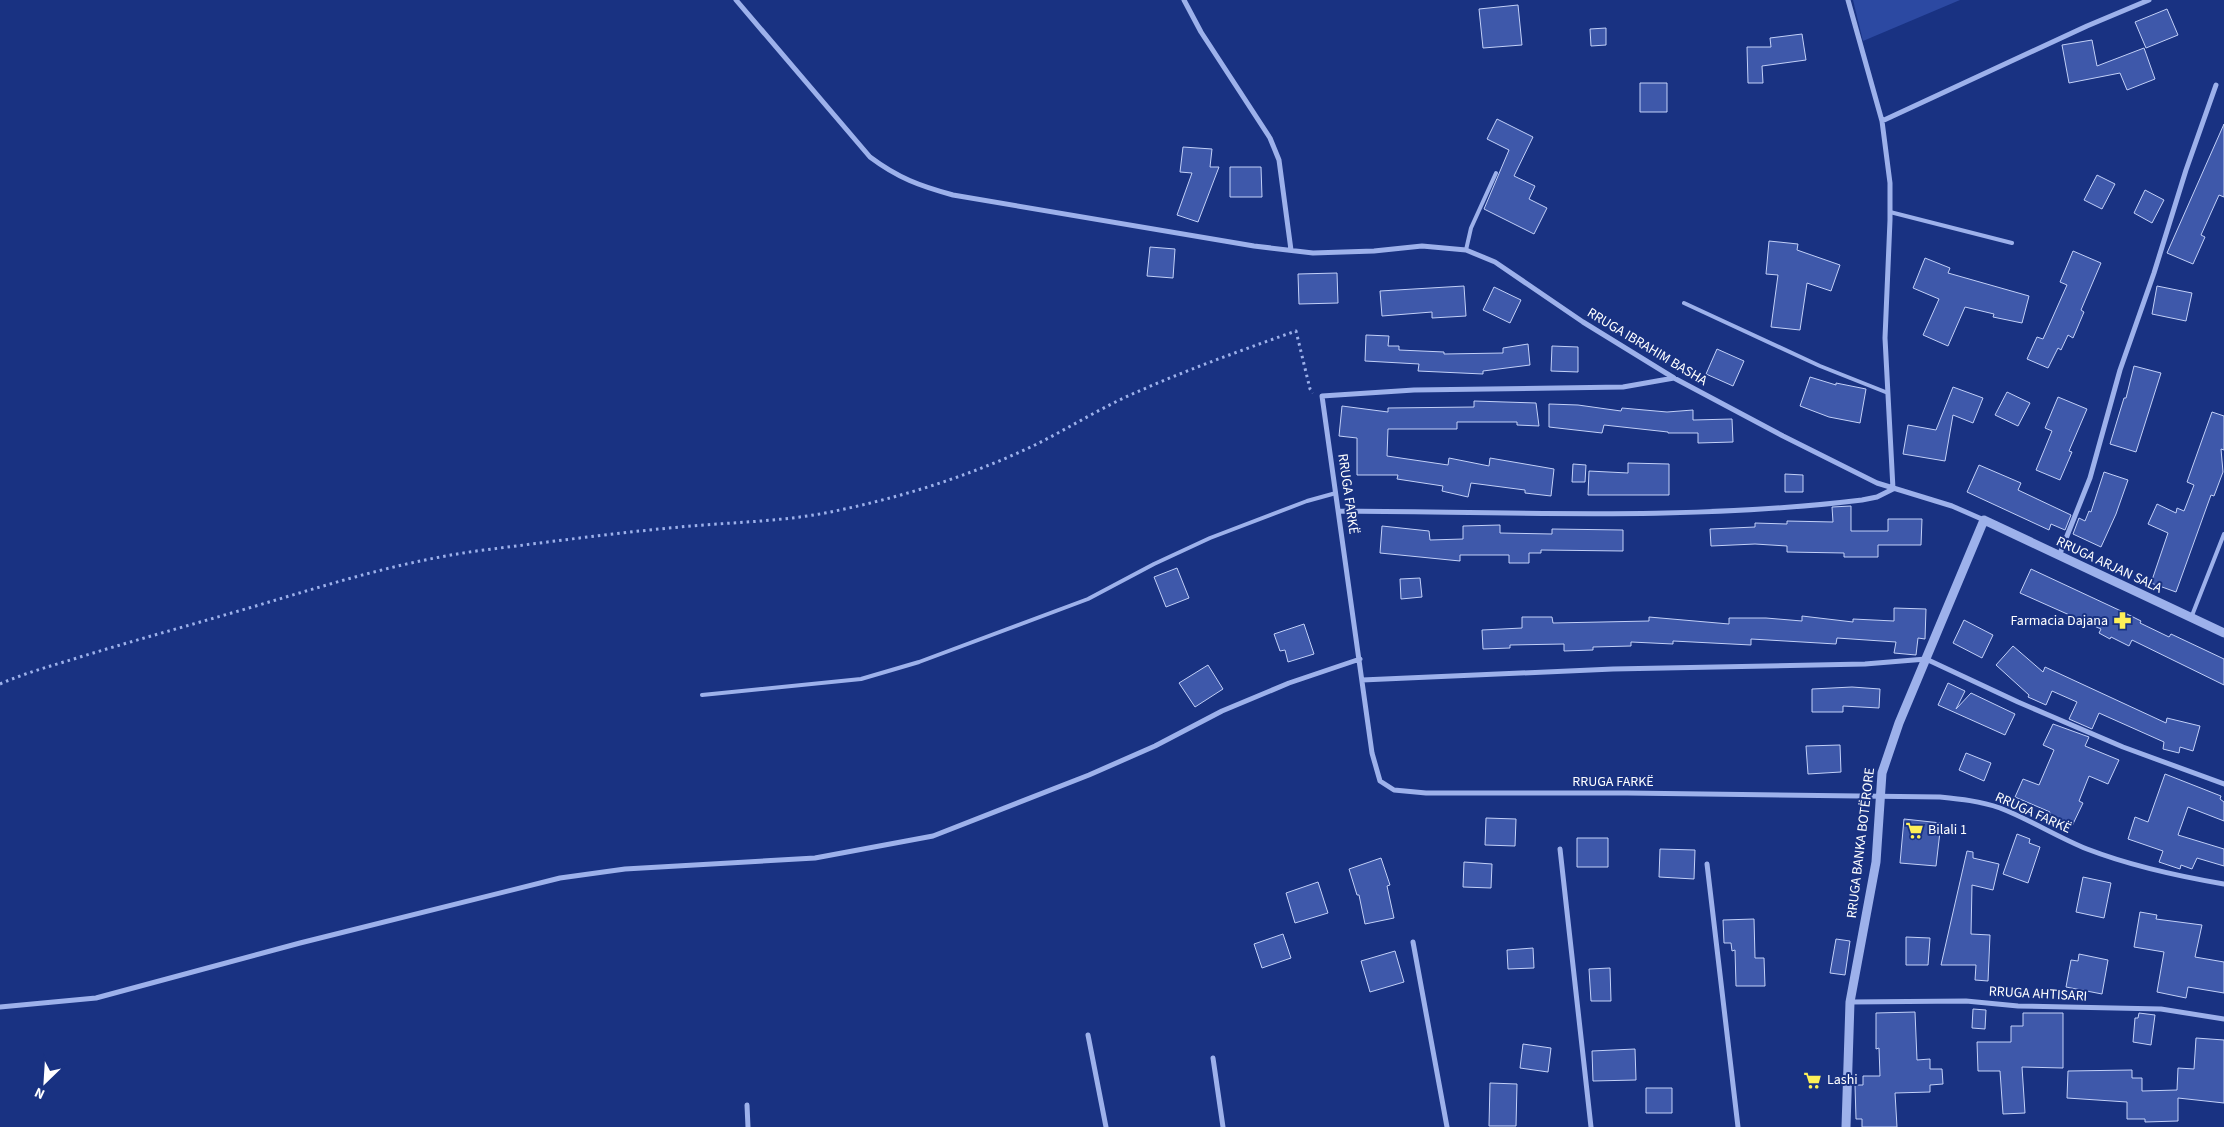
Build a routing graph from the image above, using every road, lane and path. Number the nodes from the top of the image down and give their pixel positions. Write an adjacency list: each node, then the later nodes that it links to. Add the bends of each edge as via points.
1 (736, 0): 10 (street, RRUGA IBRAHIM BASHA, via 870,157 892,174 952,195)
2 (1184, 0): 10 (street, via 1270,138 1279,160)
3 (1848, 0): 6 (street)
4 (2149, 0): 6 (street)
5 (2216, 85): 21 (street, via 2120,370 2090,478)
6 (1882, 121): 8 (street, via 1890,183)
7 (1496, 173): 11 (lane)
8 (1890, 212): 9 (lane); 14 (street, via 1885,338)
9 (2012, 243)
10 (1291, 250): 11 (street, RRUGA IBRAHIM BASHA, via 1337,253 1422,246)
11 (1466, 250): 13 (street, RRUGA IBRAHIM BASHA, via 1494,262)
12 (1684, 303): 14 (lane, via 1820,366)
13 (1674, 378): 15 (street, via 1623,387 1414,390); 16 (street, RRUGA IBRAHIM BASHA)
14 (1888, 393): 16 (street)
15 (1322, 396): 17 (street, RRUGA FARKË); 27 (path, via 1310,390 1296,331 1210,361 1136,392 1037,444 987,466 884,499 833,512 772,520 667,528 411,561 119,645)
16 (1893, 489): 18 (street, via 1862,500 1754,509 1617,514); 19 (street, RRUGA IBRAHIM BASHA, via 1952,506)
17 (1336, 493): 18 (street, RRUGA FARKË); 28 (lane, via 1210,538 1088,599 919,662 861,679)
18 (1339, 511): 24 (street, RRUGA FARKË)
19 (1984, 520): 21 (street, RRUGA ARJAN SALA); 25 (street, RRUGA BANKA BOTËRORE)
20 (2224, 534): 22 (lane)
21 (2058, 556): 22 (street, RRUGA ARJAN SALA)
22 (2191, 618): 23 (street, RRUGA ARJAN SALA)
23 (2224, 633)
24 (1360, 659): 26 (street, RRUGA FARKË); 36 (street, via 1289,683 1222,711 1090,775 933,836 815,858 625,868 560,878 310,940 96,998)
25 (1926, 659): 26 (street, via 1865,664 1613,669); 29 (street, via 2123,747); 30 (street, RRUGA BANKA BOTËRORE, via 1882,772)
26 (1362, 680): 30 (street, RRUGA FARKË, via 1376,770 1380,781 1394,790 1474,795 1627,793)
27 (0, 684)
28 (702, 695)
29 (2224, 784)
30 (1879, 798): 33 (street, RRUGA FARKË, via 1940,797 1974,801 2000,808 2087,849 2185,878); 35 (street, RRUGA BANKA BOTËRORE, via 1876,862)
31 (1560, 849): 45 (street)
32 (1707, 864): 46 (street)
33 (2224, 884)
34 (1413, 942): 44 (street)
35 (1850, 1002): 37 (street, RRUGA AHTISARI, via 1966,1001 2018,1006 2161,1009); 47 (street, RRUGA BANKA BOTËRORE)
36 (0, 1007)
37 (2224, 1019)
38 (1088, 1035): 42 (street)
39 (1213, 1058): 43 (street)
40 (747, 1105): 41 (street)
41 (748, 1127)
42 (1106, 1127)
43 (1222, 1127)
44 (1447, 1127)
45 (1591, 1127)
46 (1738, 1127)
47 (1846, 1127)

